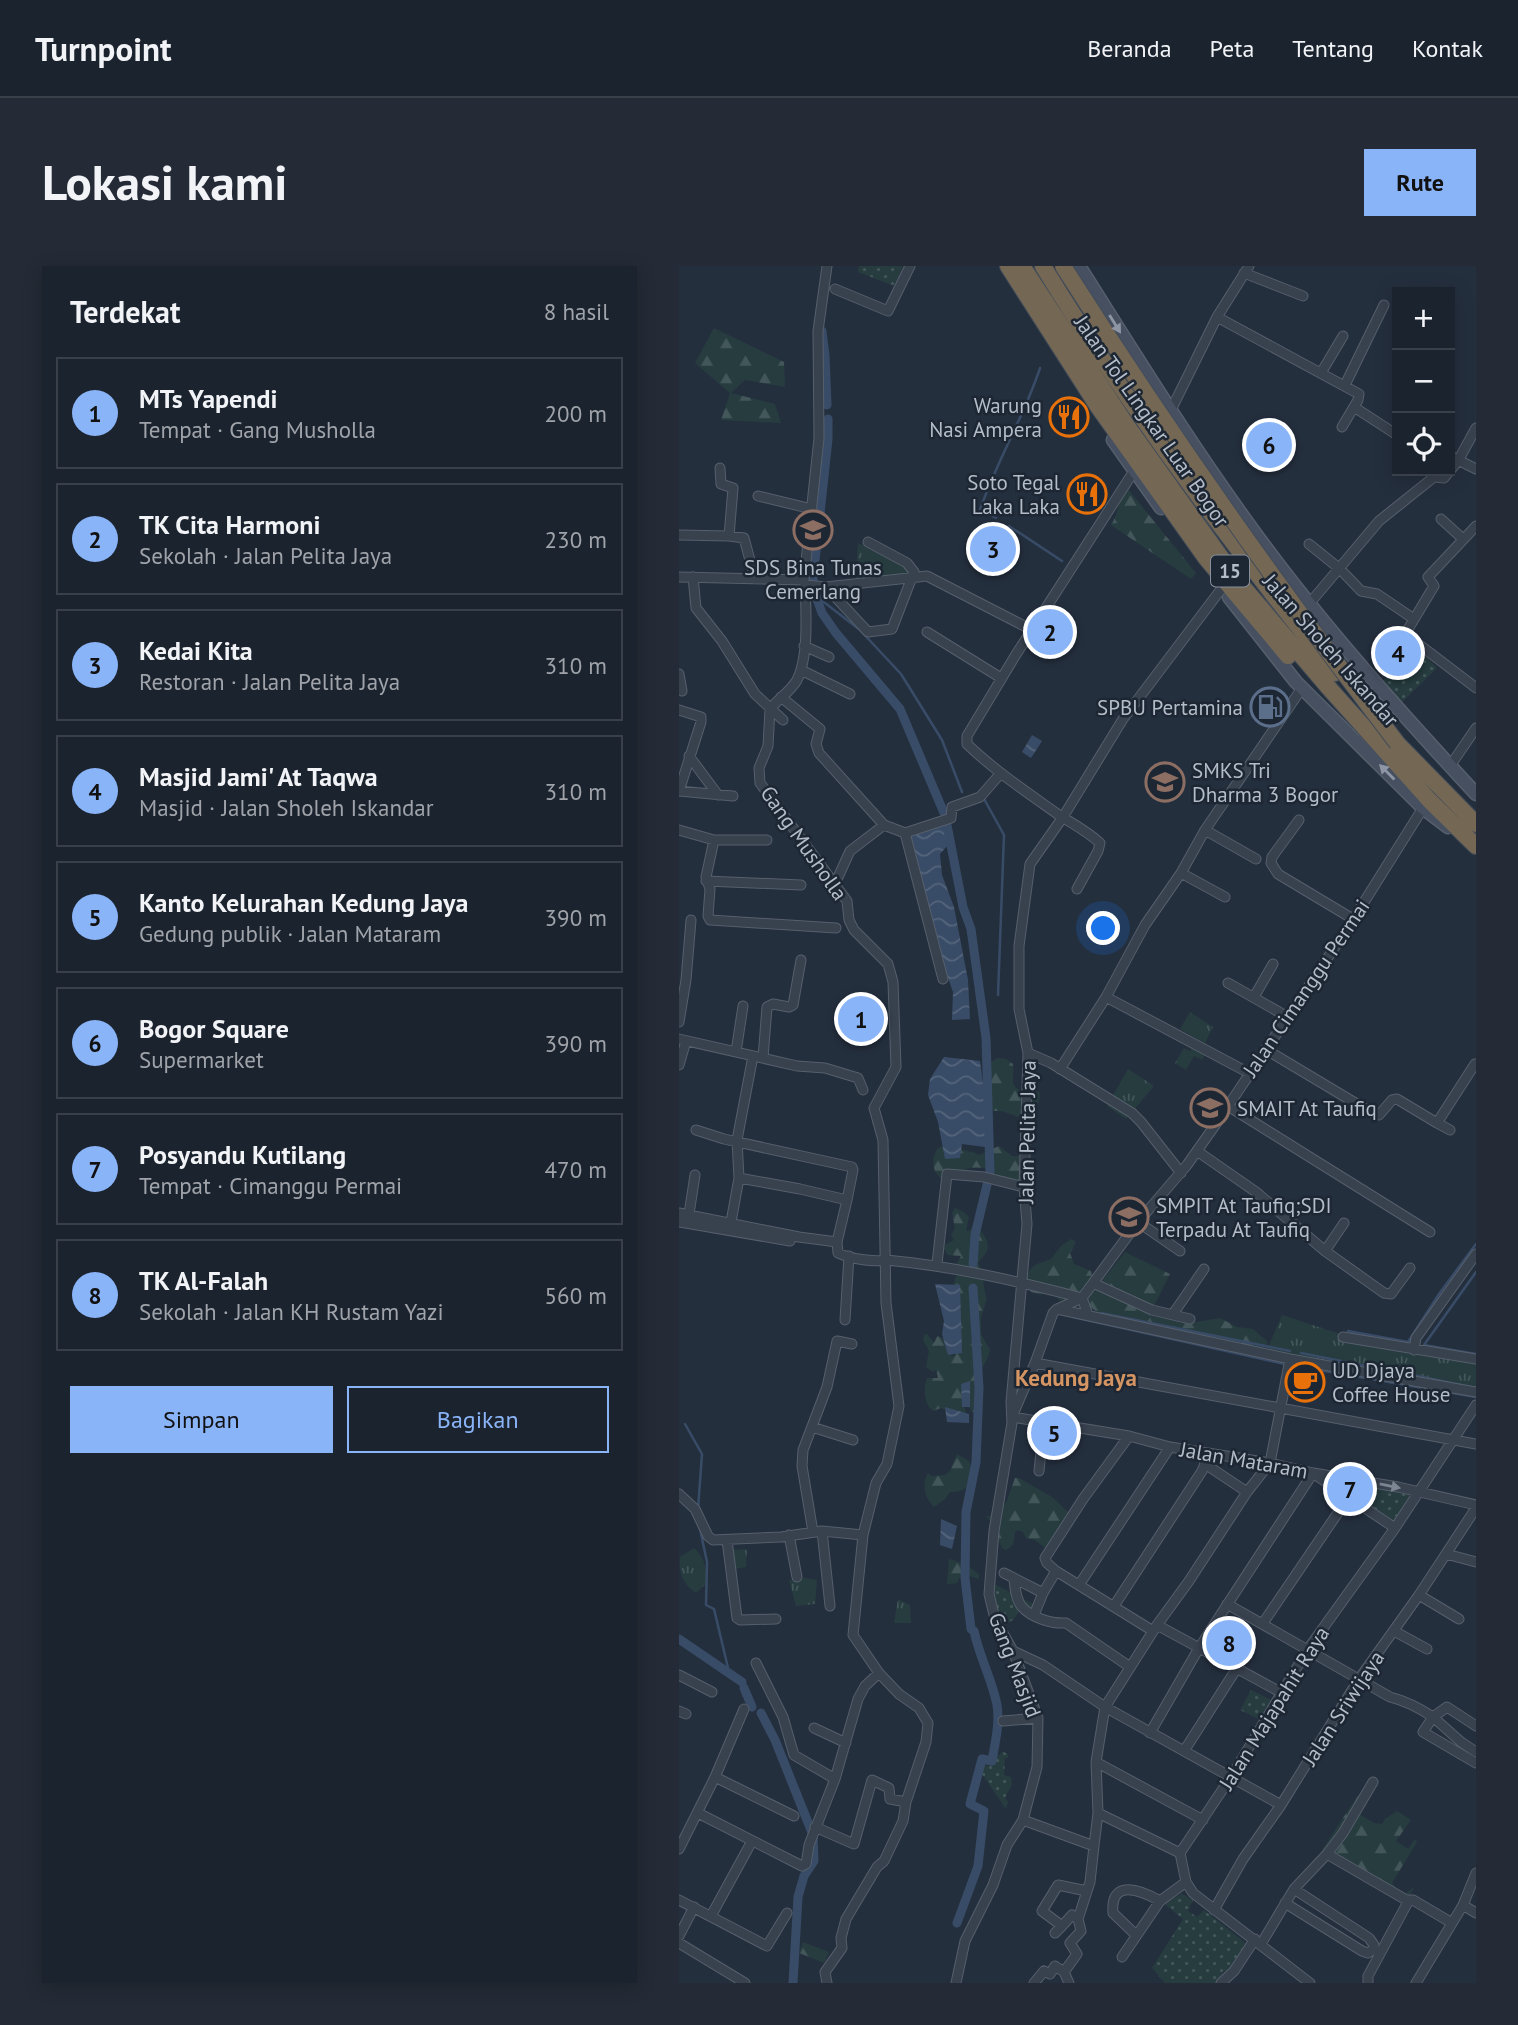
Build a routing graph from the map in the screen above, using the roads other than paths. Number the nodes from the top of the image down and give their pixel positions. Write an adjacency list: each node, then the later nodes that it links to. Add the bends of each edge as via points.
1 (827, 266): 31 (street, via 818,331 819,438)
2 (910, 266): 12 (street, via 888,311)
3 (1000, 266): 28 (street)
4 (1008, 266): 64 (highway, via 1097,405 1206,558 1332,707)
5 (1022, 266): 64 (highway, Jalan Tol Lingkar Luar Bogor / 15, via 1127,426 1237,580 1329,688)
6 (1028, 266): 83 (highway, Jalan Sholeh Iskandar, via 1151,454 1252,593)
7 (1043, 266): 64 (highway, Jalan Tol Lingkar Luar Bogor / 15, bridge, via 1133,404 1244,558)
8 (1053, 266): 73 (highway, Jalan Sholeh Iskandar, via 1244,544 1401,736)
9 (1063, 266): 64 (highway, bridge)
10 (1079, 266): 20 (street, one-way to 20)
11 (1246, 270): 13 (street); 15 (street)
12 (835, 289)
13 (1303, 296)
14 (1384, 305): 18 (street)
15 (1217, 317): 17 (street); 20 (street)
16 (1343, 336): 17 (street)
17 (1321, 373): 18 (street)
18 (1345, 385): 19 (street, via 1360,395)
19 (1354, 407): 21 (street); 23 (street)
20 (1170, 412): 46 (street)
21 (1342, 427)
22 (1476, 428): 24 (street)
23 (1392, 432)
24 (1455, 457)
25 (1455, 458): 27 (street)
26 (720, 468): 35 (street, via 721,484 733,488)
27 (1476, 469)
28 (1134, 471): 45 (street); 48 (street)
29 (1445, 476): 39 (street, via 1434,477 1379,522)
30 (758, 496): 31 (street)
31 (812, 509): 44 (street)
32 (1441, 519): 36 (street)
33 (1476, 526): 36 (street)
34 (679, 535): 35 (street)
35 (729, 536): 43 (street, via 744,538)
36 (1463, 539): 47 (street, via 1429,576 1434,586)
37 (868, 542): 42 (street, via 907,563)
38 (1309, 544): 39 (street)
39 (1340, 569): 46 (street); 47 (street, via 1361,591 1377,594)
40 (679, 577): 41 (street)
41 (693, 577): 43 (street); 60 (street, via 697,608)
42 (913, 577): 44 (street); 44 (street, via 892,629 869,632); 48 (street, via 929,577)
43 (755, 579): 44 (street)
44 (814, 585): 50 (street)
45 (1222, 588): 55 (street); 74 (street, Jalan Pelita Jaya, via 1123,719)
46 (1309, 604): 66 (street)
47 (1415, 619): 56 (street, via 1408,636)
48 (1032, 631): 54 (street)
49 (927, 632): 54 (street)
50 (804, 646): 51 (street); 52 (street)
51 (829, 657)
52 (801, 670): 58 (street); 59 (street)
53 (679, 674): 57 (street)
54 (1001, 678): 67 (street, via 967,736 968,744)
55 (1302, 688): 72 (street, one-way to 55); 79 (street)
56 (1476, 688)
57 (682, 691)
58 (850, 694)
59 (781, 697): 60 (street); 77 (street, via 820,729 819,753)
60 (770, 709): 62 (street); 88 (street, Gang Musholla, via 760,783)
61 (679, 710): 65 (street, via 701,719)
62 (783, 720)
63 (1476, 728): 66 (street)
64 (1392, 748): 76 (highway, Jalan Tol Lingkar Luar Bogor / 15); 83 (highway, Jalan Tol Lingkar Luar Bogor / 15, via 1430,801)
65 (689, 756): 68 (street); 70 (street)
66 (1450, 766): 69 (street)
67 (1002, 773): 74 (street); 80 (street, via 980,797 952,807 951,818)
68 (679, 791): 70 (street)
69 (1476, 794)
70 (718, 795): 71 (street)
71 (733, 796)
72 (1423, 808): 83 (street); 91 (street, Jalan Cimanggu Permai)
73 (1476, 812)
74 (1063, 817): 89 (street, via 1100,843); 106 (street, Jalan Pelita Jaya, via 1030,864 1019,946 1019,1009)
75 (1299, 820): 91 (street, via 1271,863 1278,874)
76 (1476, 824)
77 (884, 825): 80 (street); 88 (street, via 850,851)
78 (679, 830): 81 (street)
79 (1205, 830): 84 (street); 85 (street)
80 (905, 833): 96 (street)
81 (714, 840): 82 (street); 86 (street)
82 (767, 841)
83 (1476, 845)
84 (1256, 859)
85 (1181, 873): 90 (street); 98 (street, via 1145,925)
86 (706, 881): 87 (street); 93 (street, via 708,916 713,921)
87 (801, 885)
88 (834, 886): 135 (street, Gang Musholla, via 847,901 854,930 888,964 893,982 896,1067 874,1108 883,1140)
89 (1077, 889)
90 (1225, 897)
91 (1353, 919): 101 (street, Jalan Cimanggu Permai)
92 (691, 920): 102 (street)
93 (836, 928)
94 (801, 960): 107 (street, via 793,1004 767,1008)
95 (1273, 964): 99 (street)
96 (943, 979)
97 (1228, 983): 99 (street)
98 (1106, 997): 110 (street); 111 (street)
99 (1254, 997): 101 (street)
100 (743, 1006): 105 (street)
101 (1286, 1016): 104 (street, Jalan Cimanggu Permai)
102 (679, 1022)
103 (682, 1040): 105 (street); 109 (street)
104 (1265, 1049): 111 (street, Jalan Cimanggu Permai); 114 (street, via 1372,1113 1379,1115 1397,1100)
105 (736, 1052): 107 (street)
106 (1028, 1053): 110 (street); 122 (street, Jalan Pelita Jaya)
107 (758, 1057): 112 (street, via 855,1076); 117 (street)
108 (1475, 1064): 114 (street)
109 (679, 1065)
110 (1060, 1069): 119 (street, via 1137,1117)
111 (1249, 1073): 113 (street, Jalan Cimanggu Permai)
112 (863, 1090)
113 (1228, 1106): 118 (street, Jalan Cimanggu Permai); 129 (street)
114 (1437, 1123): 116 (street)
115 (696, 1130): 117 (street)
116 (1450, 1130)
117 (737, 1140): 121 (street); 123 (street, via 852,1167)
118 (1197, 1151): 119 (street, Jalan Cimanggu Permai); 132 (street, via 1256,1192)
119 (1181, 1173): 127 (street, Jalan Cimanggu Permai)
120 (695, 1175): 124 (street)
121 (739, 1178): 123 (street); 126 (street)
122 (1024, 1187): 136 (street, via 947,1174); 139 (street, Jalan Pelita Jaya, via 1027,1224)
123 (846, 1200): 130 (street)
124 (684, 1213): 126 (street)
125 (679, 1222): 130 (street)
126 (731, 1222): 130 (street)
127 (1138, 1223): 131 (street); 140 (street, Jalan Cimanggu Permai)
128 (1345, 1223): 132 (street)
129 (1430, 1232)
130 (837, 1245): 134 (street, via 838,1253)
131 (1180, 1251)
132 (1325, 1251): 137 (street, via 1388,1295)
133 (1476, 1254): 149 (street, via 1416,1338)
134 (849, 1256): 135 (street); 146 (street)
135 (886, 1260): 136 (street); 177 (street, Gang Musholla, via 886,1303 899,1406 887,1464 876,1483)
136 (937, 1264): 139 (street)
137 (1410, 1268)
138 (1204, 1269): 143 (street)
139 (1022, 1282): 141 (street); 156 (street, Jalan Pelita Jaya)
140 (1093, 1283): 141 (street, Jalan Cimanggu Permai); 143 (street, via 1152,1310)
141 (1082, 1298): 142 (street, Jalan Cimanggu Permai); 144 (street)
142 (1057, 1309): 144 (street); 152 (street)
143 (1173, 1314): 145 (street)
144 (1088, 1315): 150 (street)
145 (1190, 1319)
146 (845, 1320)
147 (1343, 1337): 149 (street)
148 (852, 1344): 158 (street, via 837,1341 827,1387)
149 (1414, 1350): 151 (street)
150 (1290, 1359): 153 (street); 155 (street)
151 (1476, 1359)
152 (1035, 1363): 155 (street); 156 (street)
153 (1476, 1392)
154 (1476, 1405): 161 (street, Jalan Majapahit Raya)
155 (1281, 1408): 161 (street); 165 (street)
156 (1012, 1417): 157 (street, Jalan Mataram); 200 (street, Gang Masjid, via 989,1594 995,1619)
157 (1047, 1424): 159 (street, Jalan Mataram); 167 (street)
158 (811, 1427): 160 (street); 175 (street, via 802,1466)
159 (1129, 1436): 163 (street, Jalan Mataram); 181 (street, via 1045,1558)
160 (853, 1440)
161 (1453, 1440): 162 (street); 170 (street, Jalan Majapahit Raya)
162 (1476, 1444)
163 (1170, 1447): 164 (street, Jalan Mataram); 185 (street)
164 (1201, 1452): 165 (street, Jalan Mataram); 166 (street)
165 (1270, 1463): 168 (street, Jalan Mataram); 169 (street)
166 (1205, 1464): 169 (street); 190 (street)
167 (1039, 1471)
168 (1313, 1473): 170 (street, Jalan Mataram, one-way to 170); 172 (street); 188 (street)
169 (1247, 1492): 195 (street)
170 (1419, 1492): 173 (street, Jalan Mataram); 174 (street, Jalan Majapahit Raya)
171 (679, 1494): 178 (street, via 695,1509 710,1538)
172 (1348, 1498): 174 (street); 194 (street)
173 (1476, 1506): 179 (street, Jalan Sriwijaya)
174 (1395, 1528): 198 (street, Jalan Majapahit Raya)
175 (818, 1531): 176 (street); 177 (street); 189 (street)
176 (789, 1535): 178 (street); 183 (street)
177 (863, 1535): 204 (street, Gang Musholla, via 853,1635)
178 (727, 1540): 192 (street, via 737,1618)
179 (1446, 1554): 180 (street); 187 (street, Jalan Sriwijaya)
180 (1476, 1562)
181 (1056, 1571): 185 (street); 186 (street)
182 (1004, 1573): 184 (street)
183 (797, 1577)
184 (1014, 1579): 186 (street); 191 (street, via 1022,1606)
185 (1079, 1585): 190 (street)
186 (1043, 1593): 191 (street)
187 (1419, 1595): 193 (street); 196 (street, Jalan Sriwijaya)
188 (1227, 1604): 194 (street); 197 (street)
189 (830, 1606)
190 (1114, 1606): 195 (street)
191 (1034, 1615): 202 (street, via 1055,1624 1066,1623)
192 (776, 1619)
193 (1459, 1619)
194 (1263, 1623): 198 (street)
195 (1155, 1628): 197 (street); 202 (street)
196 (1394, 1631): 199 (street); 206 (street, Jalan Sriwijaya)
197 (1199, 1648): 203 (street); 216 (street)
198 (1308, 1649): 206 (street); 208 (street, Jalan Majapahit Raya)
199 (1427, 1649)
200 (1013, 1651): 209 (street, via 1054,1671); 212 (street, Gang Masjid)
201 (756, 1663): 224 (street, via 783,1717 793,1755)
202 (1130, 1667): 209 (street)
203 (1237, 1668): 208 (street); 218 (street)
204 (879, 1673): 217 (street, via 862,1691); 226 (street, Gang Musholla, via 919,1708 927,1723 926,1742)
205 (679, 1675): 207 (street)
206 (1359, 1679): 211 (street); 227 (street, Jalan Sriwijaya)
207 (712, 1692)
208 (1282, 1693): 223 (street, Jalan Majapahit Raya)
209 (1105, 1707): 216 (street); 220 (street)
210 (744, 1709): 222 (street)
211 (1433, 1717): 214 (street, via 1447,1707); 219 (street); 221 (street, via 1423,1732)
212 (1038, 1718): 213 (street); 231 (street, Gang Masjid, via 1037,1767)
213 (1003, 1721)
214 (1476, 1726)
215 (814, 1728): 217 (street)
216 (1150, 1733): 218 (street)
217 (846, 1743): 224 (street)
218 (1184, 1751): 223 (street)
219 (1476, 1752)
220 (1096, 1762): 229 (street); 232 (street)
221 (1476, 1763)
222 (715, 1777): 228 (street); 230 (street)
223 (1231, 1777): 227 (street); 232 (street, Jalan Majapahit Raya)
224 (835, 1779): 233 (street)
225 (1373, 1782): 238 (street)
226 (907, 1802): 233 (street, via 890,1799 889,1788 873,1780 854,1844); 264 (street, via 884,1861 846,1919 842,1948 825,1972)
227 (1281, 1805): 249 (street, Jalan Sriwijaya)
228 (698, 1813): 234 (street); 236 (street)
229 (1098, 1813): 235 (street); 237 (street)
230 (794, 1816)
231 (1023, 1820): 235 (street); 265 (street, Gang Masjid, via 1007,1845 965,1941)
232 (1203, 1820): 237 (street, Jalan Majapahit Raya)
233 (814, 1830): 234 (street, via 806,1864 801,1866)
234 (752, 1841): 252 (street)
235 (1094, 1846): 242 (street)
236 (679, 1849)
237 (1180, 1853): 240 (street)
238 (1327, 1854): 241 (street); 245 (street)
239 (1476, 1872): 247 (street)
240 (1186, 1882): 244 (street); 249 (street, via 1193,1894)
241 (1294, 1889): 246 (street); 246 (street, via 1369,1938 1374,1949 1363,1951)
242 (1087, 1891): 253 (street); 255 (street, via 1058,1885 1042,1911)
243 (679, 1899): 248 (street)
244 (1160, 1901): 257 (street); 257 (street, via 1126,1888 1119,1891 1113,1913)
245 (1408, 1901): 254 (street); 270 (street)
246 (1286, 1903): 259 (street)
247 (1463, 1905): 251 (street); 254 (street)
248 (694, 1907): 252 (street); 258 (street)
249 (1214, 1910): 259 (street)
250 (787, 1913): 252 (street, via 767,1947)
251 (1476, 1913)
252 (711, 1916)
253 (1078, 1919): 255 (street, via 1072,1915); 262 (street, via 1081,1931 1070,1943 1077,1954)
254 (1452, 1923): 271 (street)
255 (1062, 1926): 256 (street)
256 (1055, 1933)
257 (1135, 1934): 261 (street)
258 (679, 1936)
259 (1258, 1941): 268 (street); 269 (street)
260 (679, 1943): 263 (street)
261 (1122, 1957)
262 (1064, 1972): 266 (street, via 1055,1966); 267 (street)
263 (745, 1983)
264 (827, 1983)
265 (957, 1983)
266 (1034, 1983)
267 (1069, 1983)
268 (1221, 1983)
269 (1310, 1983)
270 (1368, 1983)
271 (1416, 1983)

